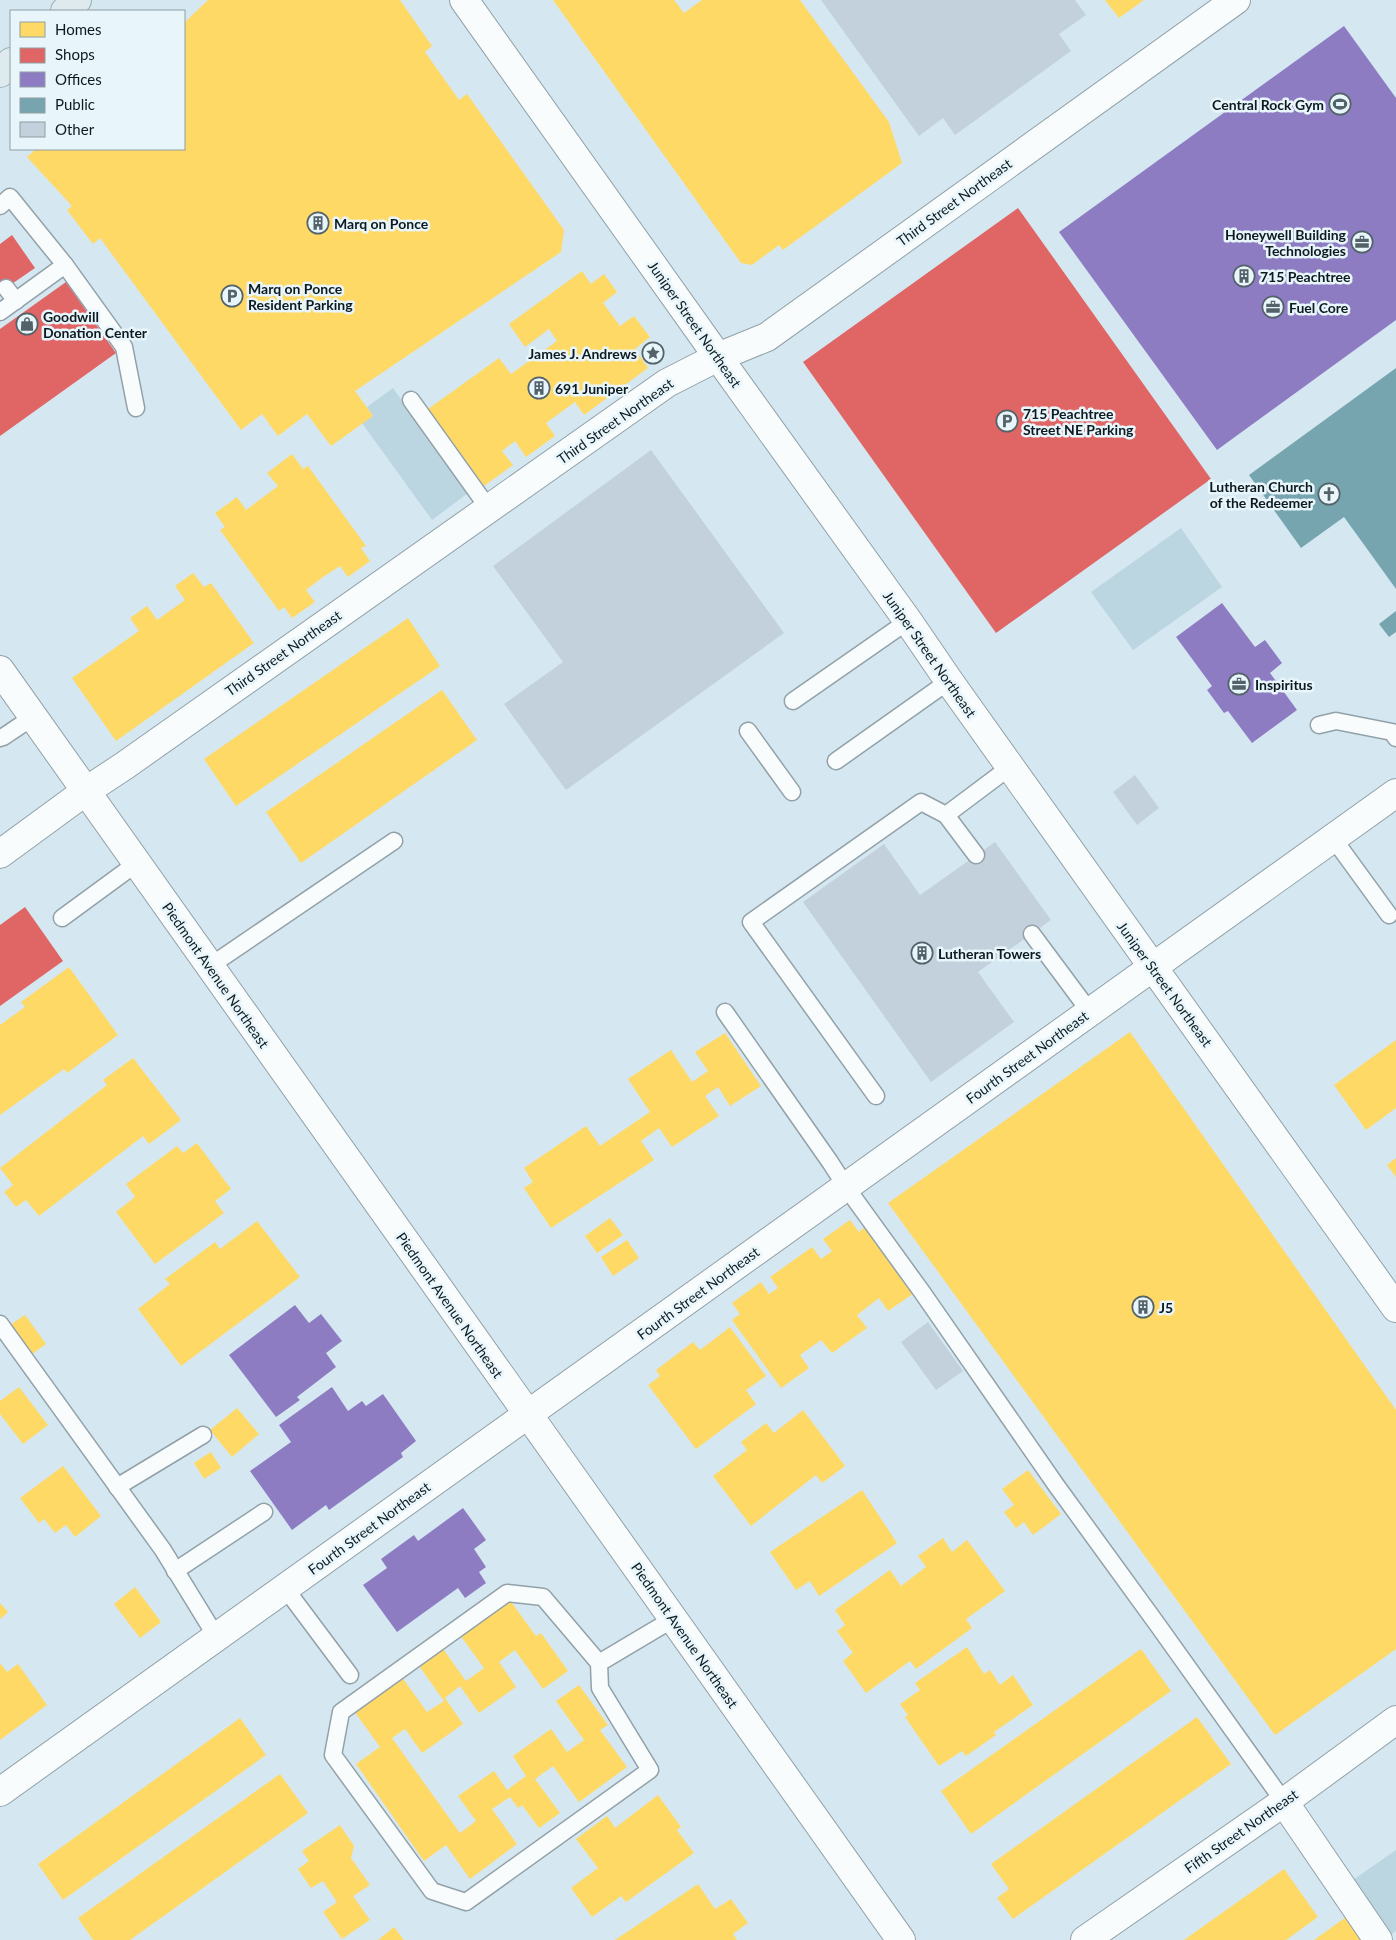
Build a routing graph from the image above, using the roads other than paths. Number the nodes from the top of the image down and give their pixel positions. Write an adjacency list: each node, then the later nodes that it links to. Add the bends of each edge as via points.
1 (77, 0): 4 (highway)
2 (464, 0): 10 (street, Juniper Street Northeast)
3 (1236, 0): 10 (street, Third Street Northeast, via 766,337)
4 (66, 10)
5 (10, 63): 6 (highway)
6 (0, 73)
7 (0, 206): 8 (lane, via 10,197)
8 (65, 265): 9 (lane, via 11,294); 12 (lane, via 124,347)
9 (0, 312)
10 (718, 357): 13 (street, Third Street Northeast, via 667,383); 14 (street, Juniper Street Northeast)
11 (410, 400): 13 (lane)
12 (136, 408)
13 (489, 509): 25 (street, Third Street Northeast)
14 (908, 621): 16 (street, Juniper Street Northeast); 17 (lane)
15 (0, 670): 18 (street, Piedmont Avenue Northeast)
16 (949, 681): 23 (lane); 24 (street, Juniper Street Northeast)
17 (793, 701)
18 (33, 717): 22 (lane); 25 (street, Piedmont Avenue Northeast)
19 (1318, 725): 21 (lane, via 1336,721)
20 (748, 732): 26 (lane)
21 (1394, 735)
22 (0, 738)
23 (836, 761)
24 (1010, 767): 28 (lane); 38 (street, Juniper Street Northeast)
25 (86, 791): 31 (street, Third Street Northeast); 33 (street, Piedmont Avenue Northeast)
26 (792, 792)
27 (1396, 793): 29 (street, Fourth Street Northeast)
28 (946, 815): 32 (lane); 41 (lane, via 921,802 751,922)
29 (1333, 838): 34 (lane); 38 (street, Fourth Street Northeast)
30 (394, 841): 37 (lane)
31 (0, 854)
32 (976, 855)
33 (137, 864): 35 (lane); 37 (street, Piedmont Avenue Northeast)
34 (1389, 915)
35 (62, 918)
36 (1032, 934): 40 (lane)
37 (210, 966): 45 (street, Piedmont Avenue Northeast)
38 (1153, 967): 40 (street, Fourth Street Northeast); 43 (street, Juniper Street Northeast)
39 (725, 1012): 42 (lane)
40 (1090, 1012): 42 (street, Fourth Street Northeast)
41 (876, 1096)
42 (846, 1187): 45 (street, Fourth Street Northeast); 57 (lane)
43 (1396, 1308)
44 (0, 1324): 47 (lane)
45 (528, 1414): 50 (street, Fourth Street Northeast); 51 (street, Piedmont Avenue Northeast)
46 (203, 1435): 47 (lane)
47 (116, 1487): 49 (lane)
48 (264, 1512): 49 (lane)
49 (176, 1571): 52 (lane)
50 (285, 1588): 52 (street, Fourth Street Northeast); 54 (lane)
51 (673, 1619): 53 (lane); 58 (street, Piedmont Avenue Northeast)
52 (216, 1638): 56 (street, Fourth Street Northeast)
53 (599, 1663): 53 (lane, via 600,1688 650,1770 466,1902 432,1891 333,1755 341,1712 507,1593 543,1597)
54 (350, 1674)
55 (1396, 1720): 57 (street, Fifth Street Northeast)
56 (0, 1792)
57 (1284, 1802): 59 (street, Fifth Street Northeast); 60 (street)
58 (901, 1940)
59 (1084, 1940)
60 (1378, 1940)

